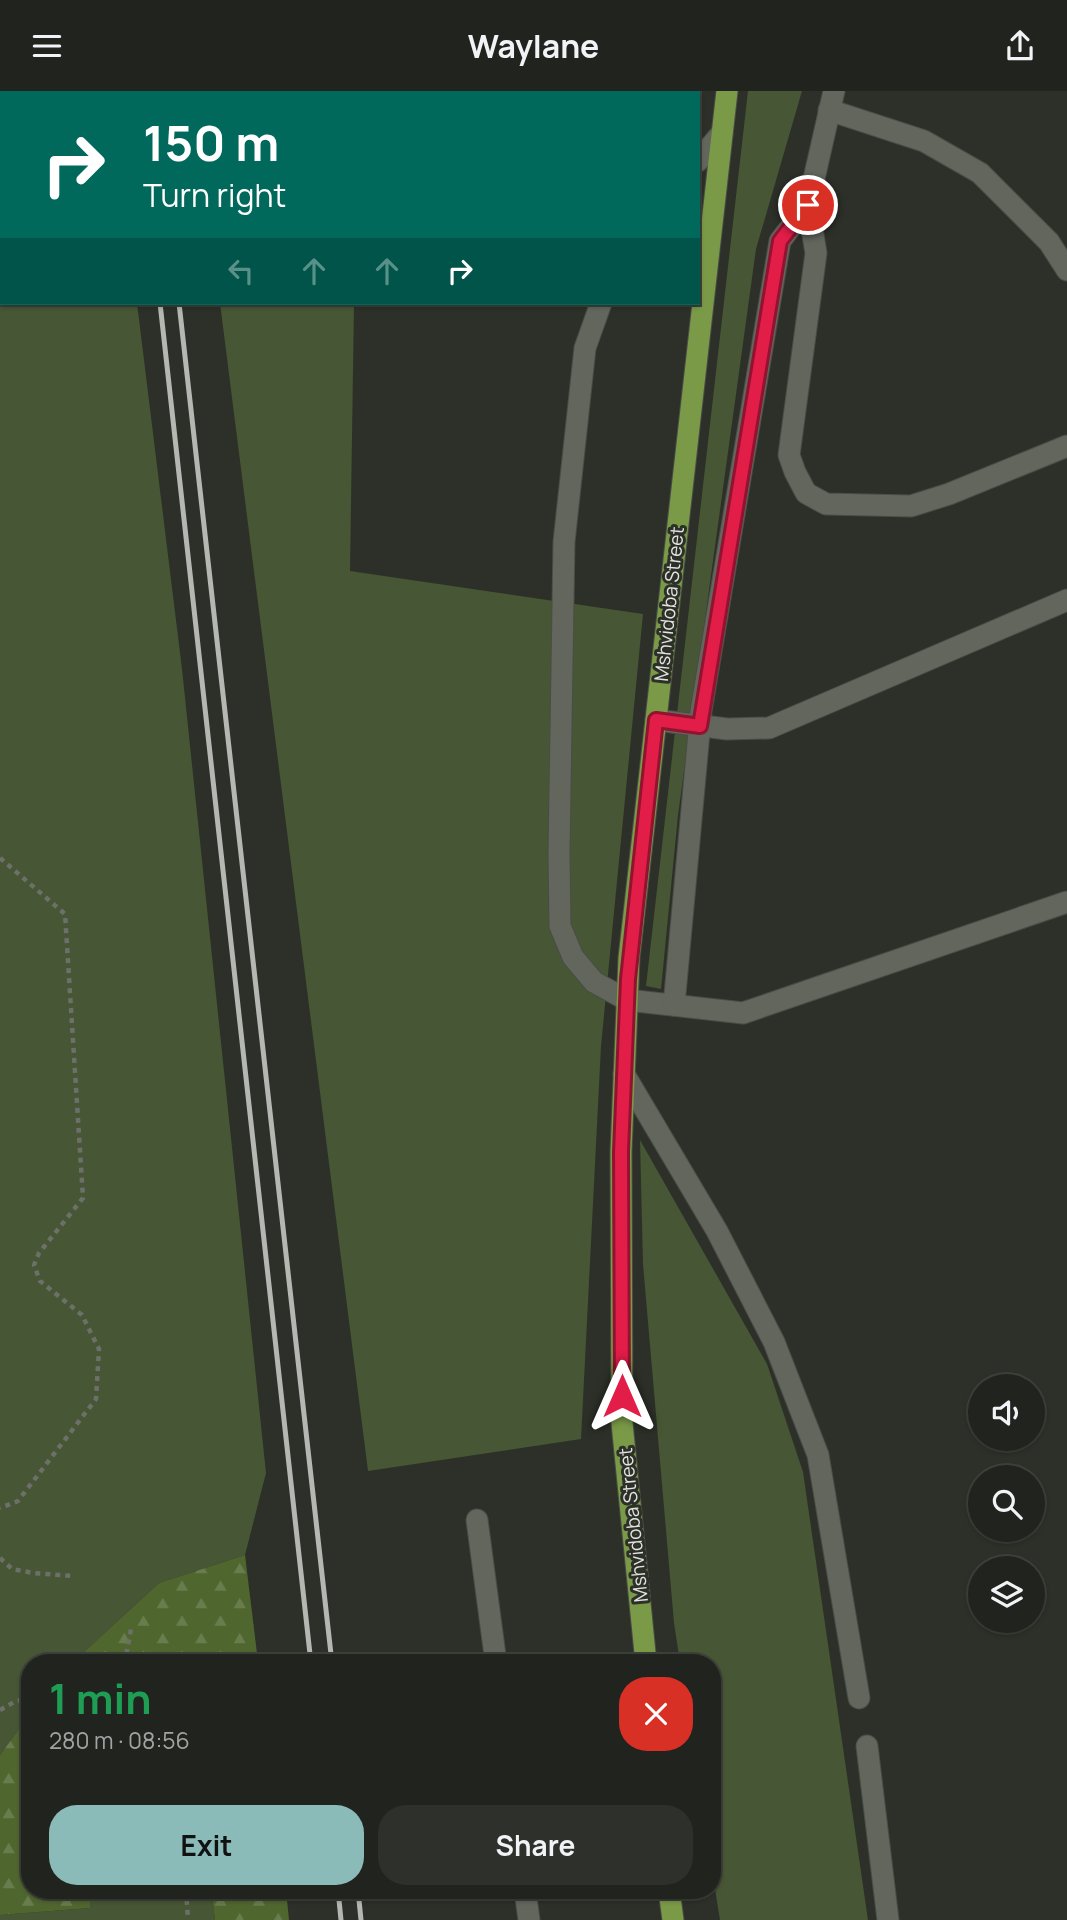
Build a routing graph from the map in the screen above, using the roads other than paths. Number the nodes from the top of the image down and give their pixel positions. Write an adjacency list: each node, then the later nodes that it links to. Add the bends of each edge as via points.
1 (727, 91): 3 (main road, Mshvidoba Street)
2 (832, 100): 5 (street); 6 (street, via 924,141 980,173 1049,242)
3 (722, 133): 4 (street); 10 (main road, Mshvidoba Street)
4 (700, 159)
5 (808, 205): 8 (street, via 816,253 789,454 806,493 826,504 911,506); 11 (street, via 780,241)
6 (1067, 270)
7 (600, 305): 13 (street, via 585,348 564,542 560,926 573,957 594,982)
8 (1067, 446)
9 (1067, 600): 11 (street, via 769,728)
10 (656, 720): 11 (street); 13 (main road, Mshvidoba Street)
11 (700, 726): 14 (street)
12 (1067, 902): 14 (street, via 743,1013)
13 (627, 1000): 14 (street); 15 (main road, Mshvidoba Street)
14 (674, 1005)
15 (624, 1074): 18 (main road, Mshvidoba Street, via 622,1423); 19 (street, via 717,1231 768,1330 818,1455)
16 (477, 1520): 17 (street)
17 (495, 1654)
18 (645, 1654)
19 (859, 1698)
20 (867, 1746): 25 (street)
21 (526, 1899): 23 (street)
22 (670, 1899): 24 (main road)
23 (528, 1920)
24 (673, 1920)
25 (888, 1920)

